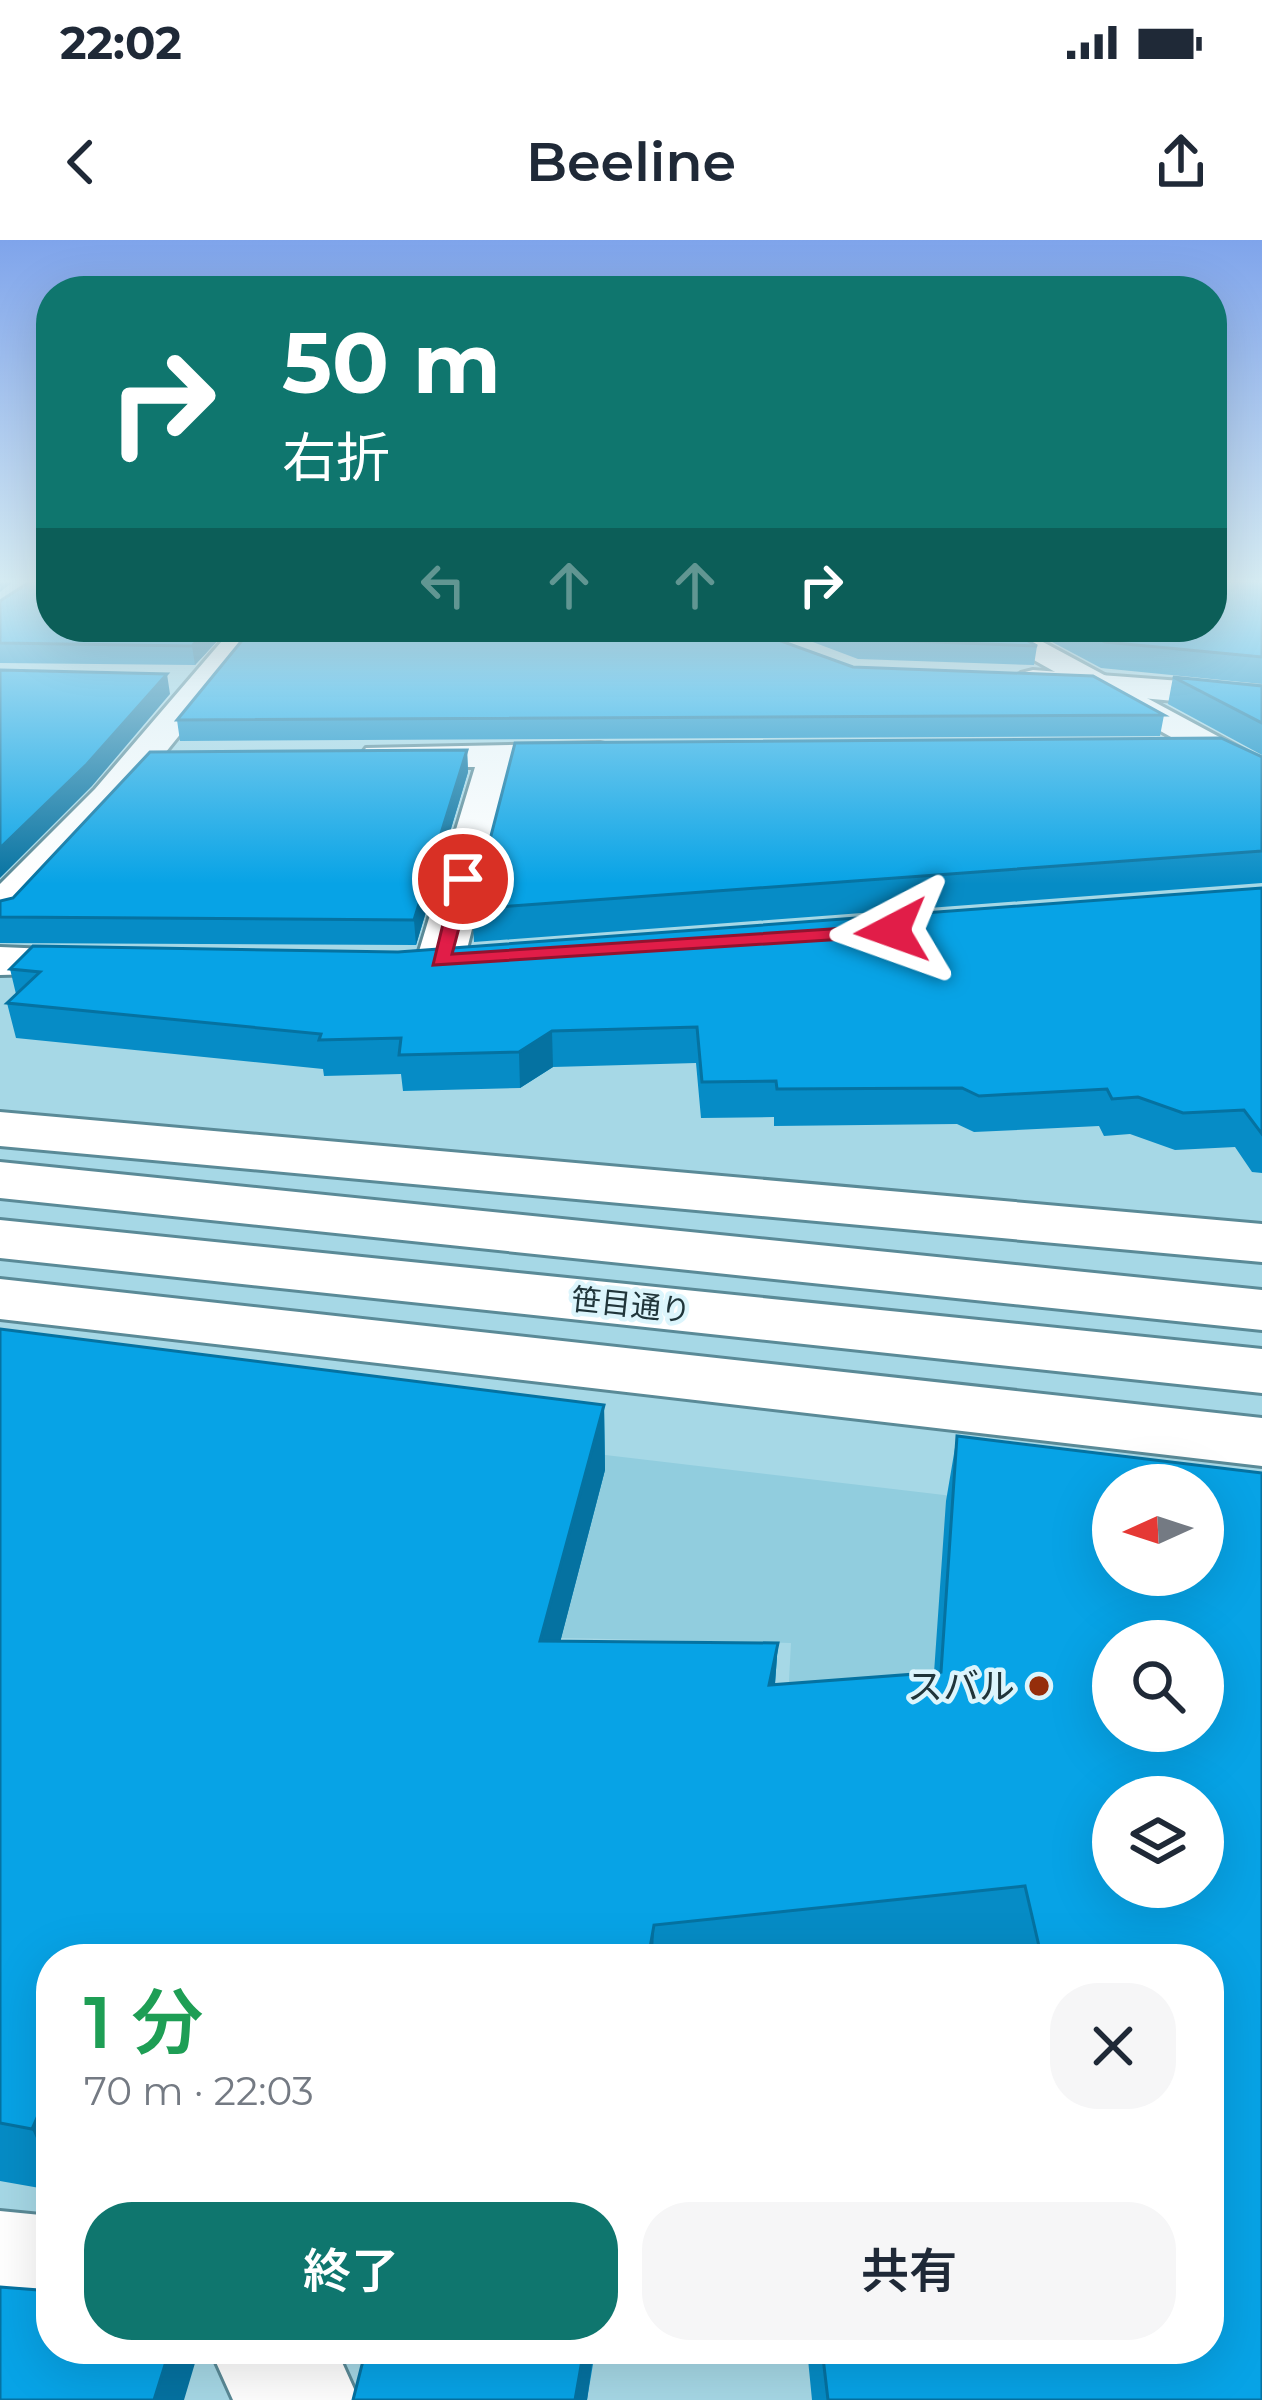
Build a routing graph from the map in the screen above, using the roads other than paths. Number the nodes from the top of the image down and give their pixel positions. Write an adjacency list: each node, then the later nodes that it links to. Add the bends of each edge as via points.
1 (205, 682): 11 (main road, via 162,758)
2 (1087, 682): 3 (main road)
3 (1092, 682): 4 (main road); 5 (main road)
4 (1262, 698)
5 (1219, 751): 6 (main road); 10 (main road)
6 (1149, 752)
7 (637, 754): 8 (main road)
8 (497, 755): 9 (main road); 14 (main road)
9 (336, 757)
10 (1262, 776)
11 (16, 878): 12 (main road)
12 (0, 910)
13 (0, 961): 15 (main road)
14 (442, 962)
15 (141, 963)
16 (0, 1129): 19 (main road)
17 (0, 1180): 21 (main road, 笹目通り)
18 (0, 1239): 22 (main road, 笹目通り)
19 (1262, 1244)
20 (0, 1299): 23 (main road)
21 (1262, 1310)
22 (1262, 1371)
23 (1262, 1442)
24 (0, 2268): 25 (main road)
25 (36, 2272)
26 (278, 2364): 27 (main road)
27 (299, 2400)

